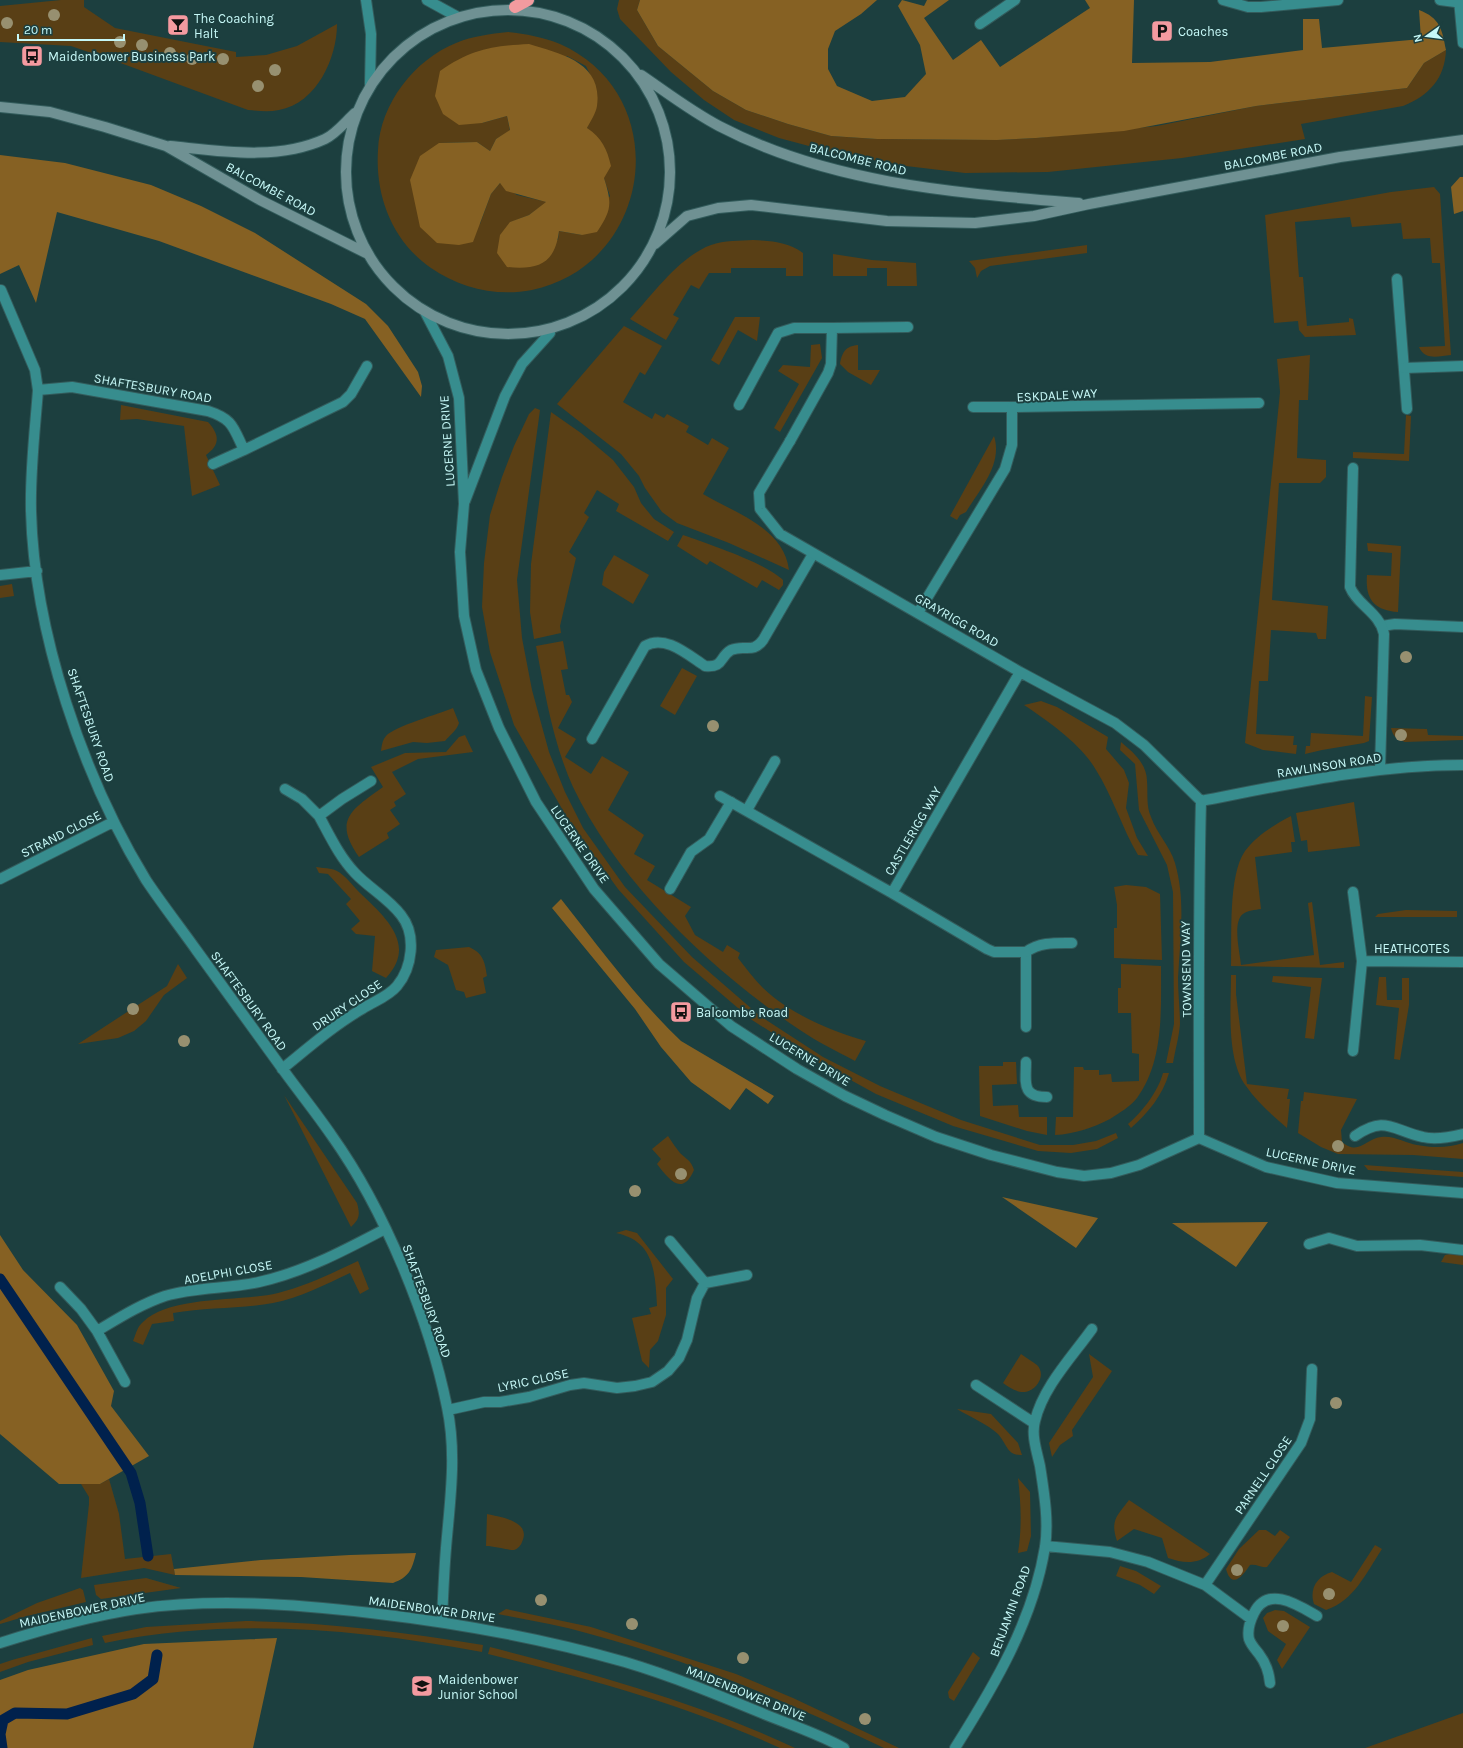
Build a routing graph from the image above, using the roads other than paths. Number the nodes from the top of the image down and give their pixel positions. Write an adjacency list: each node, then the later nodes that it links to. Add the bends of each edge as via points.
1 (366, 0): 14 (street, via 370,34)
2 (427, 0): 10 (street)
3 (528, 0): 9 (highway)
4 (1015, 0): 11 (street)
5 (1223, 0): 6 (street, via 1261,7)
6 (1338, 0)
7 (1440, 0): 8 (street)
8 (1460, 2): 12 (street)
9 (515, 7): 10 (main road, via 492,8); 13 (main road, via 573,21 614,46)
10 (456, 16): 14 (main road, via 424,35)
11 (980, 24)
12 (1463, 43)
13 (640, 75): 19 (main road, BALCOMBE ROAD, via 719,126 817,164 868,178 928,189); 20 (main road, via 662,122 672,166 668,207)
14 (370, 84): 16 (main road)
15 (0, 107): 18 (main road, BALCOMBE ROAD, via 50,112)
16 (355, 113): 18 (main road, BALCOMBE ROAD, via 326,139 290,149 247,153); 21 (main road, via 346,155 347,196)
17 (1463, 140): 19 (main road, BALCOMBE ROAD, via 1340,157)
18 (166, 146): 21 (main road, BALCOMBE ROAD, via 260,200)
19 (1089, 204): 20 (main road, BALCOMBE ROAD, via 1034,216 975,223 887,221 751,205 718,208 687,216)
20 (654, 246): 27 (main road, via 621,289 576,320)
21 (366, 253): 24 (main road, via 386,280)
22 (1397, 279): 30 (street)
23 (1, 290): 31 (street, SHAFTESBURY ROAD, via 35,370)
24 (425, 312): 27 (main road, via 472,330 506,335); 40 (street, LUCERNE DRIVE, via 448,356 459,398)
25 (908, 327): 26 (street)
26 (832, 328): 33 (street, via 794,328 778,333); 41 (street, GRAYRIGG ROAD, via 831,364 828,373 759,493 760,510 780,534)
27 (550, 333): 40 (street, LUCERNE DRIVE, via 522,364 505,396)
28 (367, 366): 37 (street, via 351,394 343,402)
29 (1463, 366): 30 (street)
30 (1404, 368): 36 (street)
31 (38, 390): 37 (street, SHAFTESBURY ROAD, via 72,387 208,410 222,415 232,423); 42 (street, SHAFTESBURY ROAD, via 31,512)
32 (1259, 403): 34 (street, ESKDALE WAY)
33 (739, 405)
34 (1012, 407): 35 (street); 44 (street, ESKDALE WAY, via 1012,445 1005,469)
35 (973, 408)
36 (1407, 409)
37 (244, 450): 38 (street)
38 (213, 464)
39 (1354, 468): 45 (street, via 1350,587 1352,594)
40 (464, 504): 75 (street, LUCERNE DRIVE, via 460,552 464,616 476,670 499,728 536,802 594,889 659,964 731,1026 797,1069 885,1115 936,1137 991,1155 1057,1172 1084,1176 1111,1173 1139,1165)
41 (813, 554): 44 (street, GRAYRIGG ROAD); 48 (street, via 763,640 754,648 732,650 721,662 705,666 666,643 656,641 645,646)
42 (37, 571): 43 (street); 59 (street, SHAFTESBURY ROAD, via 57,668 88,765)
43 (0, 575)
44 (918, 613): 47 (street, GRAYRIGG ROAD)
45 (1382, 626): 46 (street, via 1395,624); 51 (street, via 1384,634)
46 (1463, 627)
47 (1020, 672): 55 (street, GRAYRIGG ROAD, via 1131,734); 63 (street, CASTLERIGG WAY)
48 (592, 739)
49 (775, 761): 57 (street)
50 (1463, 765): 51 (street, RAWLINSON ROAD)
51 (1380, 769): 55 (street, RAWLINSON ROAD)
52 (371, 781): 58 (street)
53 (285, 789): 58 (street, DRURY CLOSE, via 302,799)
54 (720, 796): 56 (street, CASTLERIGG WAY)
55 (1201, 801): 75 (street, TOWNSEND WAY, via 1198,920)
56 (731, 802): 57 (street, CASTLERIGG WAY); 61 (street, via 708,839 691,852)
57 (747, 810): 63 (street, CASTLERIGG WAY)
58 (319, 816): 71 (street, DRURY CLOSE, via 344,860 403,917 408,930 410,958 400,982 389,993 362,1008)
59 (113, 822): 60 (street, STRAND CLOSE); 71 (street, SHAFTESBURY ROAD, via 148,882)
60 (0, 879)
61 (670, 889)
62 (1353, 892): 66 (street, HEATHCOTES)
63 (892, 893): 65 (street, via 987,950)
64 (1072, 943): 65 (street, via 1047,943)
65 (1026, 952): 68 (street)
66 (1362, 961): 67 (street, HEATHCOTES); 69 (street, HEATHCOTES)
67 (1463, 962)
68 (1026, 1027)
69 (1352, 1051)
70 (1026, 1062): 72 (street, via 1028,1091 1037,1097)
71 (282, 1069): 77 (street, SHAFTESBURY ROAD, via 334,1138)
72 (1047, 1097)
73 (1463, 1134): 74 (street, via 1424,1138 1382,1125 1366,1128)
74 (1355, 1136)
75 (1199, 1138): 76 (street, LUCERNE DRIVE, via 1266,1167 1337,1183)
76 (1463, 1193)
77 (385, 1229): 85 (street, ADELPHI CLOSE, via 323,1261 290,1273 258,1282 165,1296 137,1308); 89 (street, SHAFTESBURY ROAD, via 420,1313)
78 (670, 1241): 82 (street)
79 (1309, 1244): 80 (street, via 1329,1238 1357,1246 1420,1245)
80 (1463, 1250)
81 (748, 1275): 82 (street)
82 (705, 1283): 89 (street, LYRIC CLOSE, via 697,1298 687,1340 679,1358 668,1371 652,1382 617,1388 584,1383 500,1402 484,1402)
83 (60, 1287): 85 (street)
84 (1092, 1329): 90 (street, BENJAMIN ROAD, via 1052,1384)
85 (97, 1331): 87 (street)
86 (1312, 1369): 92 (street, PARNELL CLOSE, via 1310,1419 1301,1443)
87 (125, 1382)
88 (976, 1385): 90 (street)
89 (448, 1410): 95 (street, SHAFTESBURY ROAD, via 453,1462)
90 (1034, 1423): 91 (street, BENJAMIN ROAD, via 1044,1495)
91 (1045, 1546): 92 (street, via 1089,1549 1127,1556); 99 (street, BENJAMIN ROAD, via 1018,1635 999,1675)
92 (1205, 1585): 94 (street)
93 (1317, 1616): 94 (street, via 1284,1599 1274,1598 1257,1606)
94 (1251, 1619): 97 (street, via 1248,1629 1249,1640 1269,1672)
95 (442, 1622): 96 (street, MAIDENBOWER DRIVE, via 301,1605 174,1606 94,1618); 98 (street, MAIDENBOWER DRIVE, via 532,1638 626,1662 717,1695)
96 (0, 1643)
97 (1270, 1682)
98 (844, 1748)
99 (955, 1748)

